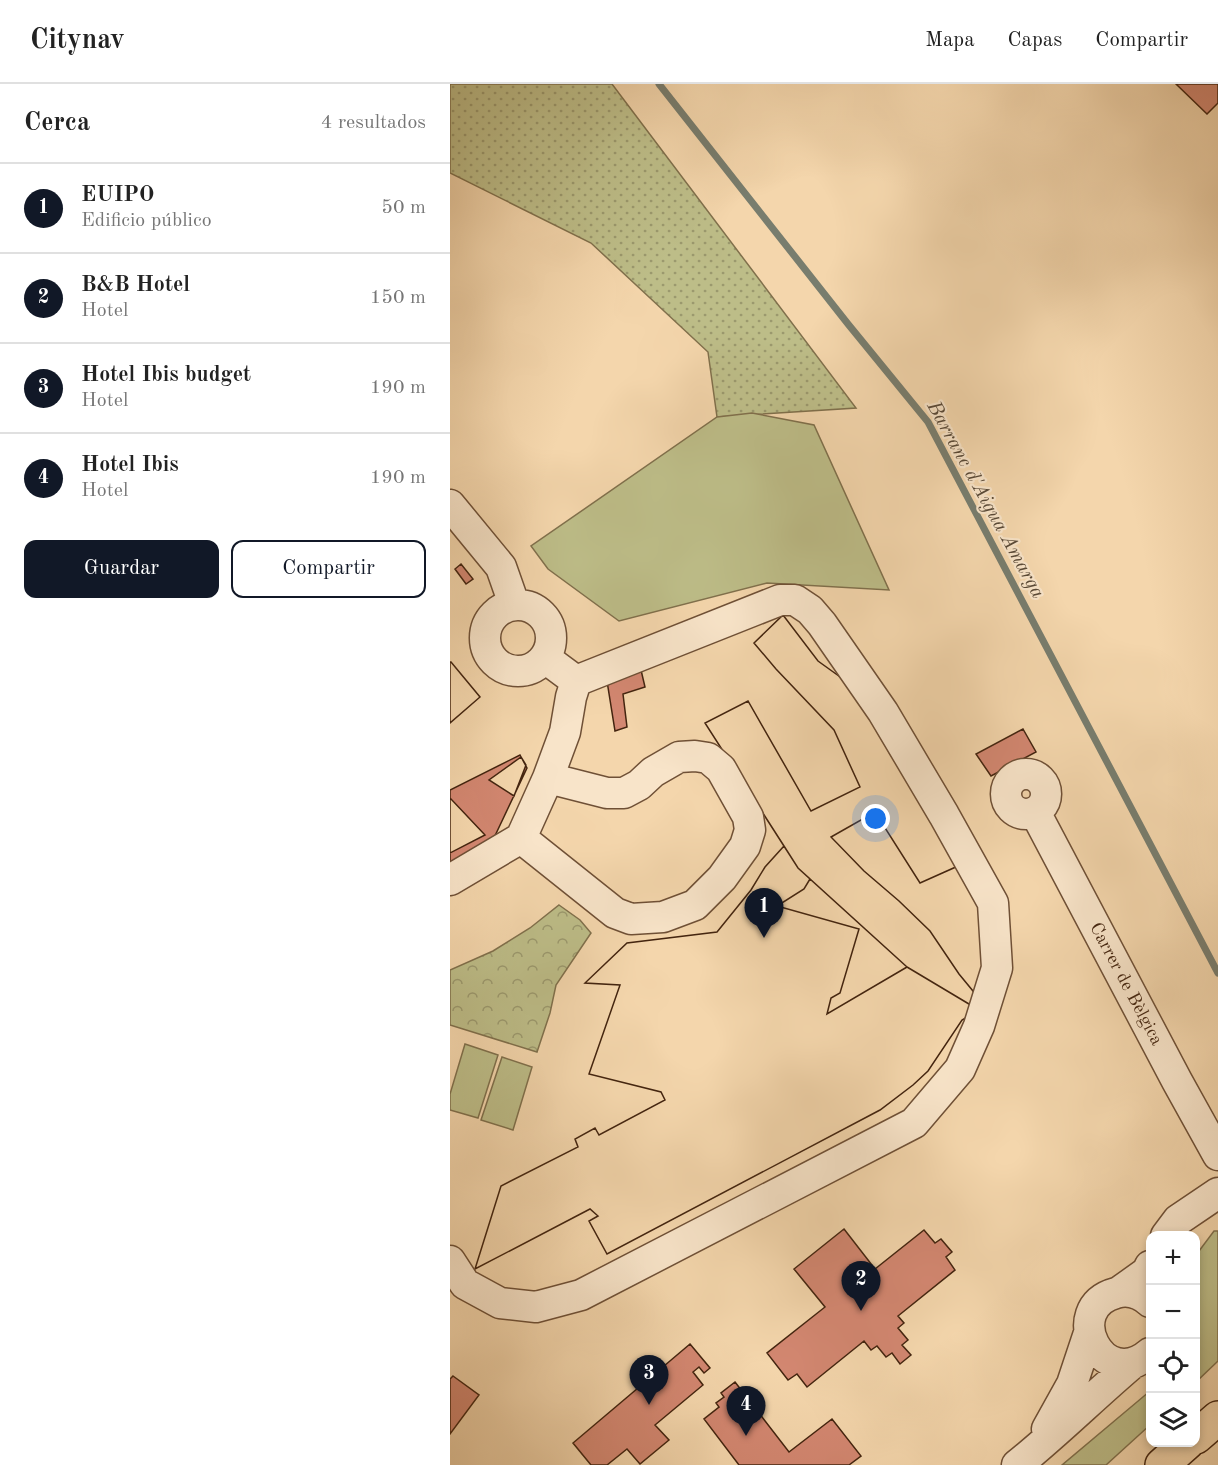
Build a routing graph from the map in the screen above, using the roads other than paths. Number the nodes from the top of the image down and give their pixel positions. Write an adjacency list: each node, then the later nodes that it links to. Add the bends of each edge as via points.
1 (450, 505): 2 (street, via 501,567)
2 (514, 604): 3 (street, via 530,606 550,628 551,644); 3 (street, via 497,611 486,627 485,646 495,662 511,670 530,669)
3 (545, 658): 4 (street)
4 (576, 681): 5 (street, via 565,732); 12 (street, via 780,600 795,600 810,609 883,711 993,903 997,968 979,1026 960,1069 914,1123 581,1295 536,1307 500,1303 465,1284)
5 (548, 778): 7 (street); 7 (street, via 607,793 624,793 679,757 708,758 721,769 748,817 750,830 745,846 722,878 695,905 663,917 631,919 615,913)
6 (1035, 812): 9 (street, Carrer de Bèlgica)
7 (521, 838): 8 (street)
8 (450, 880)
9 (1218, 1155)
10 (1218, 1193): 11 (street, via 1178,1220)
11 (1170, 1231)
12 (450, 1261)
13 (1146, 1273): 14 (street)
14 (1119, 1292): 15 (street, via 1140,1294); 16 (street, via 1099,1302 1089,1321)
15 (1146, 1299)
16 (1089, 1333): 17 (street, via 1093,1344 1110,1360 1121,1363); 22 (street, via 1072,1384)
17 (1142, 1358): 22 (street)
18 (1218, 1418): 19 (main road)
19 (1200, 1434)
20 (1183, 1447): 23 (main road)
21 (1218, 1447): 24 (main road)
22 (1026, 1458)
23 (1161, 1465)
24 (1197, 1465)

